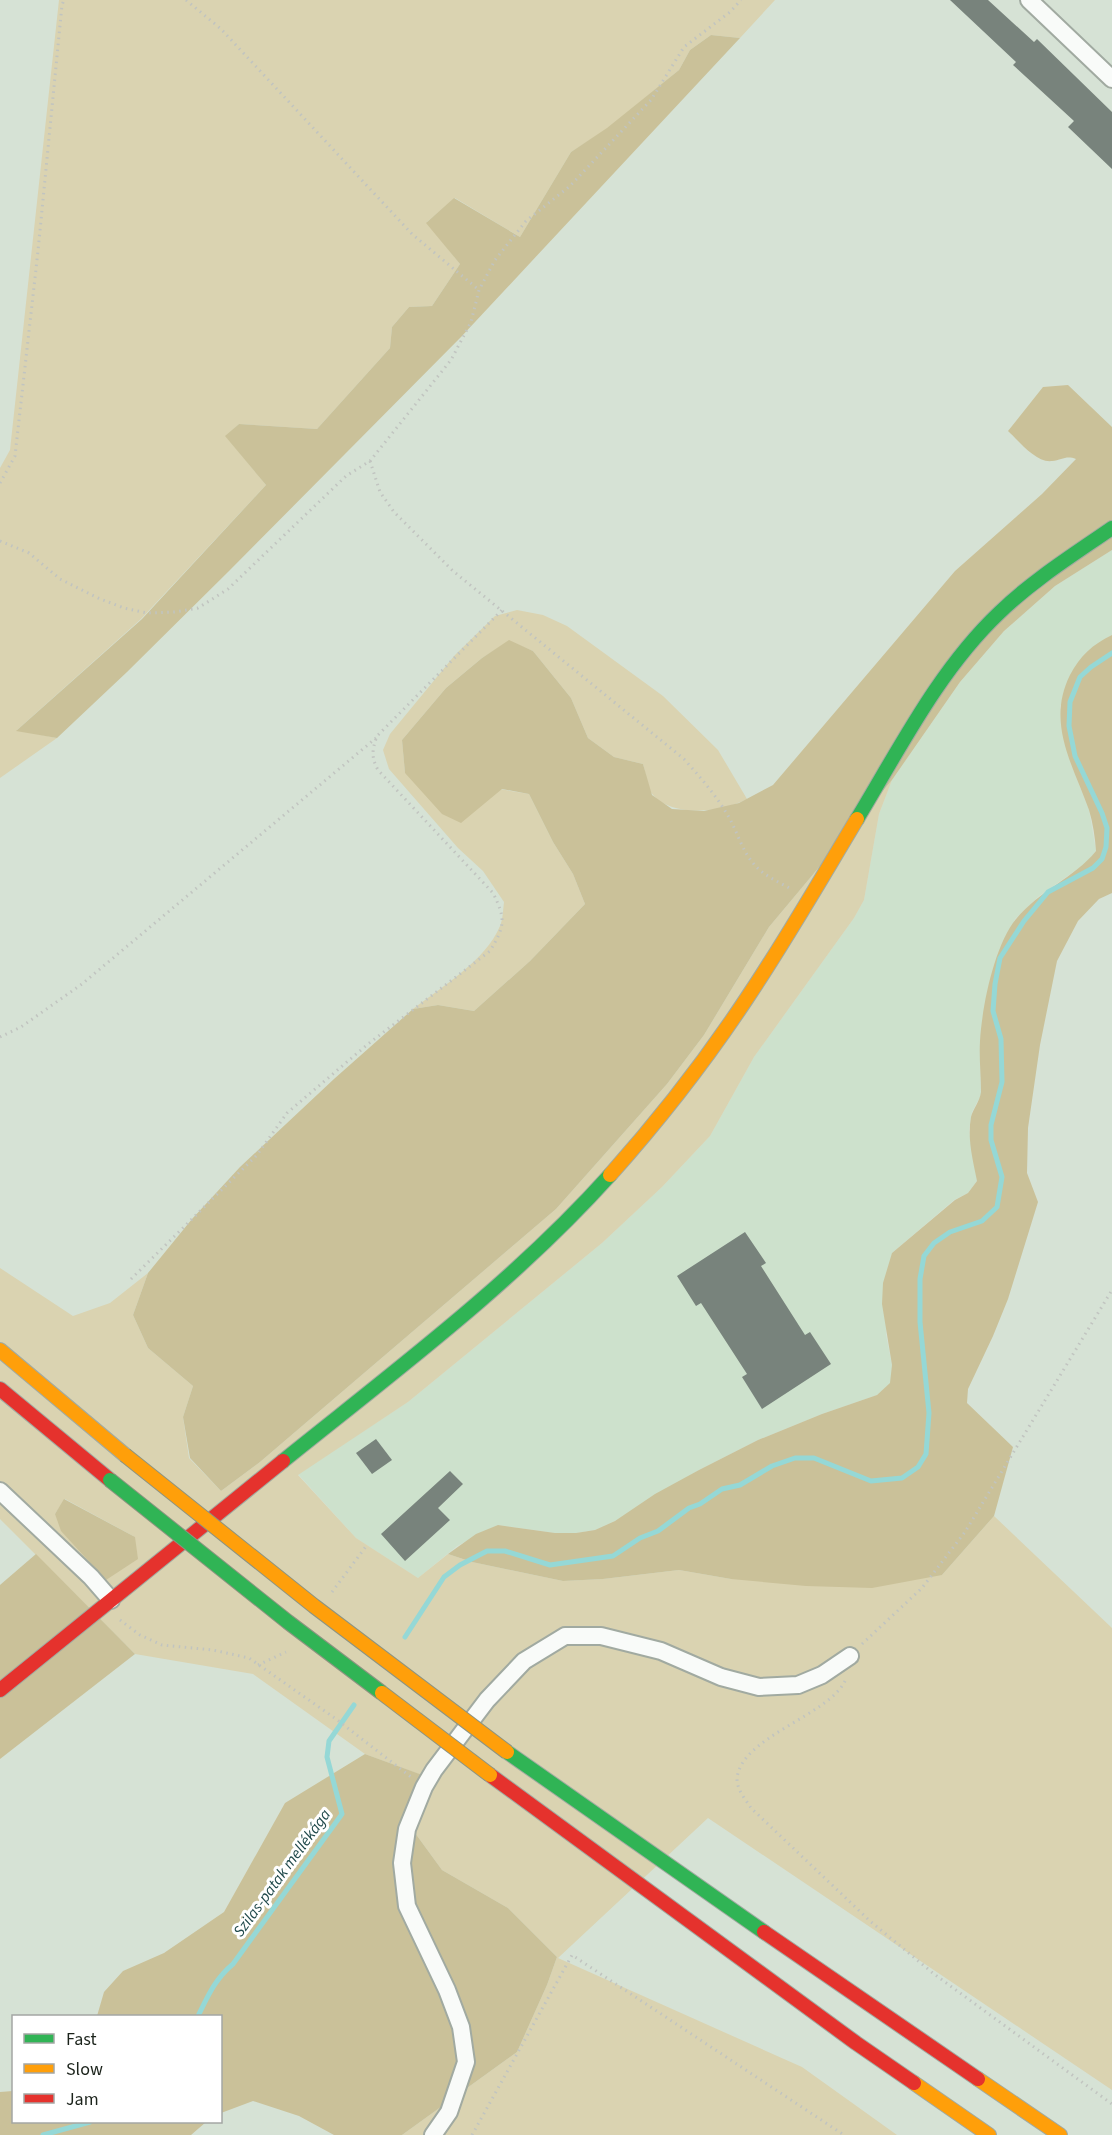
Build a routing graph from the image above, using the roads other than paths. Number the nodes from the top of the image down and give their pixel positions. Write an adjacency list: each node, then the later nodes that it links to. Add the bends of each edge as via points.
1 (1029, 0): 2 (street)
2 (1112, 79)
3 (1112, 528): 7 (main road, via 1014,599 968,647 928,702 746,998 702,1061 614,1171 500,1284)
4 (0, 1350): 12 (main road, bridge, via 213,1527 392,1667 872,2008)
5 (0, 1389): 11 (main road, bridge, via 288,1622 490,1775 856,2043)
6 (0, 1491): 7 (street, via 91,1577)
7 (107, 1603): 9 (main road)
8 (850, 1656): 10 (street, via 798,1685 759,1687 721,1677 661,1651 602,1636 565,1636 524,1661 487,1700 424,1787 407,1829 402,1863 407,1906 461,2026 466,2062 449,2112)
9 (0, 1690)
10 (433, 2135)
11 (989, 2135)
12 (1060, 2135)

